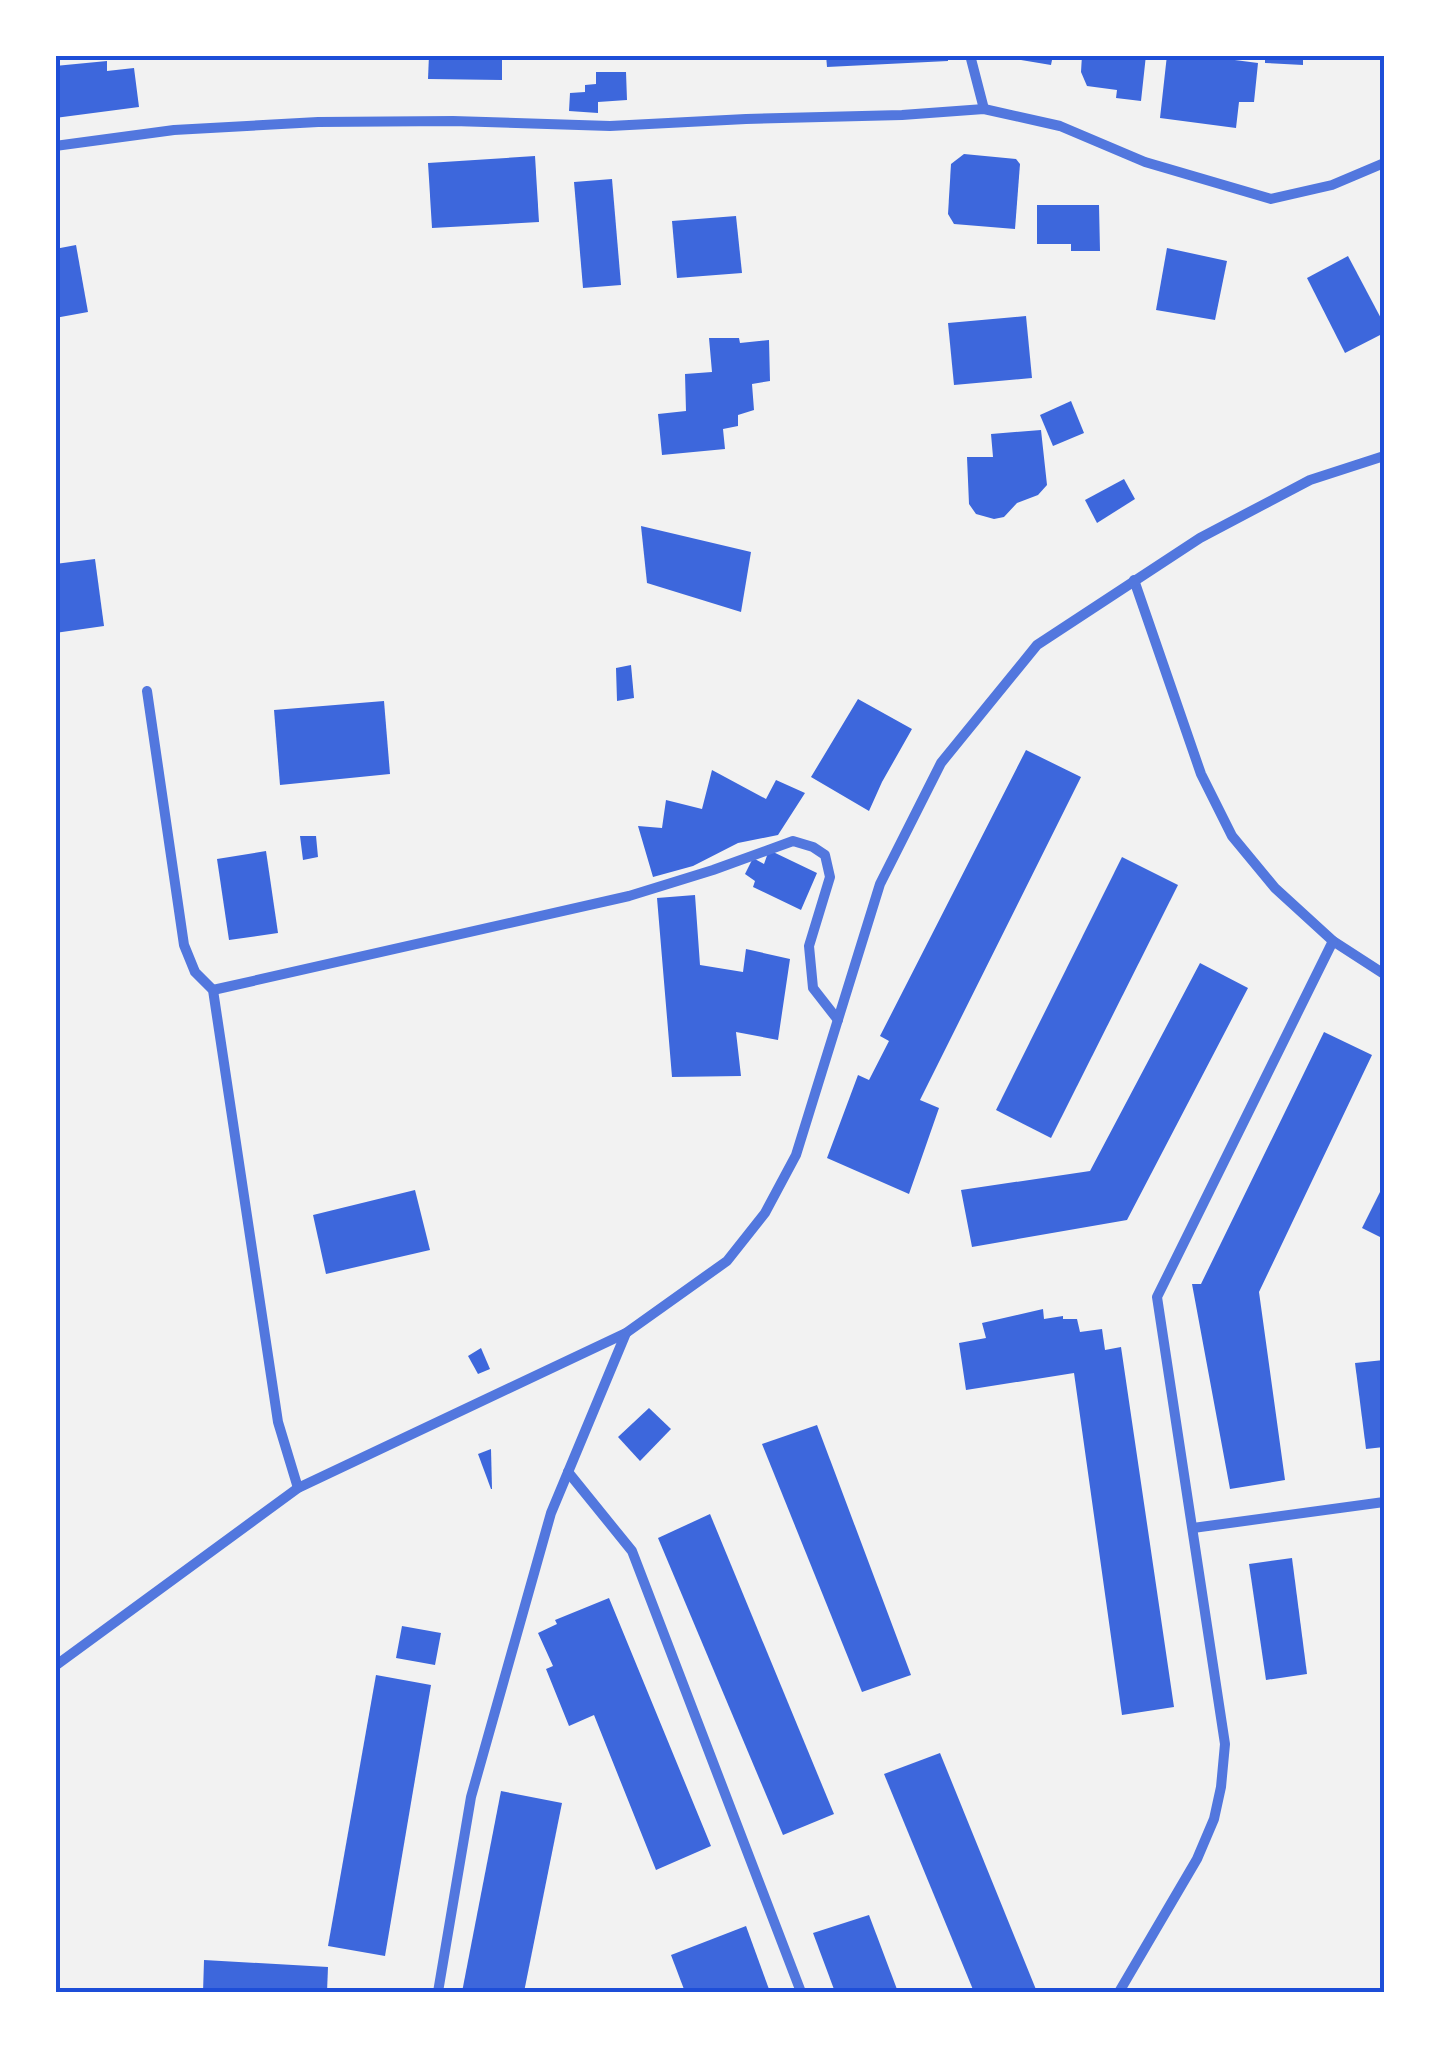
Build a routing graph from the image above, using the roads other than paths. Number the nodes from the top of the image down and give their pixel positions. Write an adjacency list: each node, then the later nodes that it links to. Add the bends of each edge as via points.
1 (970, 55): 2 (street)
2 (984, 109): 3 (street, via 610,126 318,122 174,130); 4 (street, via 1060,126 1145,162 1271,199 1332,185)
3 (55, 146)
4 (1384, 163)
5 (1384, 456): 6 (street, via 1310,480)
6 (1134, 580): 8 (street, via 1201,774 1232,836 1275,888); 11 (street, via 1037,646 942,764 880,884)
7 (147, 691): 10 (street, via 184,945 195,972)
8 (1333, 941): 9 (street); 16 (street, via 1157,1297)
9 (1384, 974)
10 (213, 990): 11 (street, via 629,896 792,840 825,855 830,877 809,946 813,988); 14 (street, via 278,1422)
11 (838, 1020): 12 (street, via 796,1155 765,1214 727,1260)
12 (626, 1332): 13 (street); 14 (street)
13 (568, 1472): 18 (street, via 471,1798); 19 (street, via 632,1550)
14 (298, 1488): 17 (street)
15 (1384, 1502): 16 (street)
16 (1192, 1528): 20 (street, via 1225,1744 1221,1787 1197,1859)
17 (55, 1666)
18 (438, 1992)
19 (801, 1992)
20 (1119, 1992)

